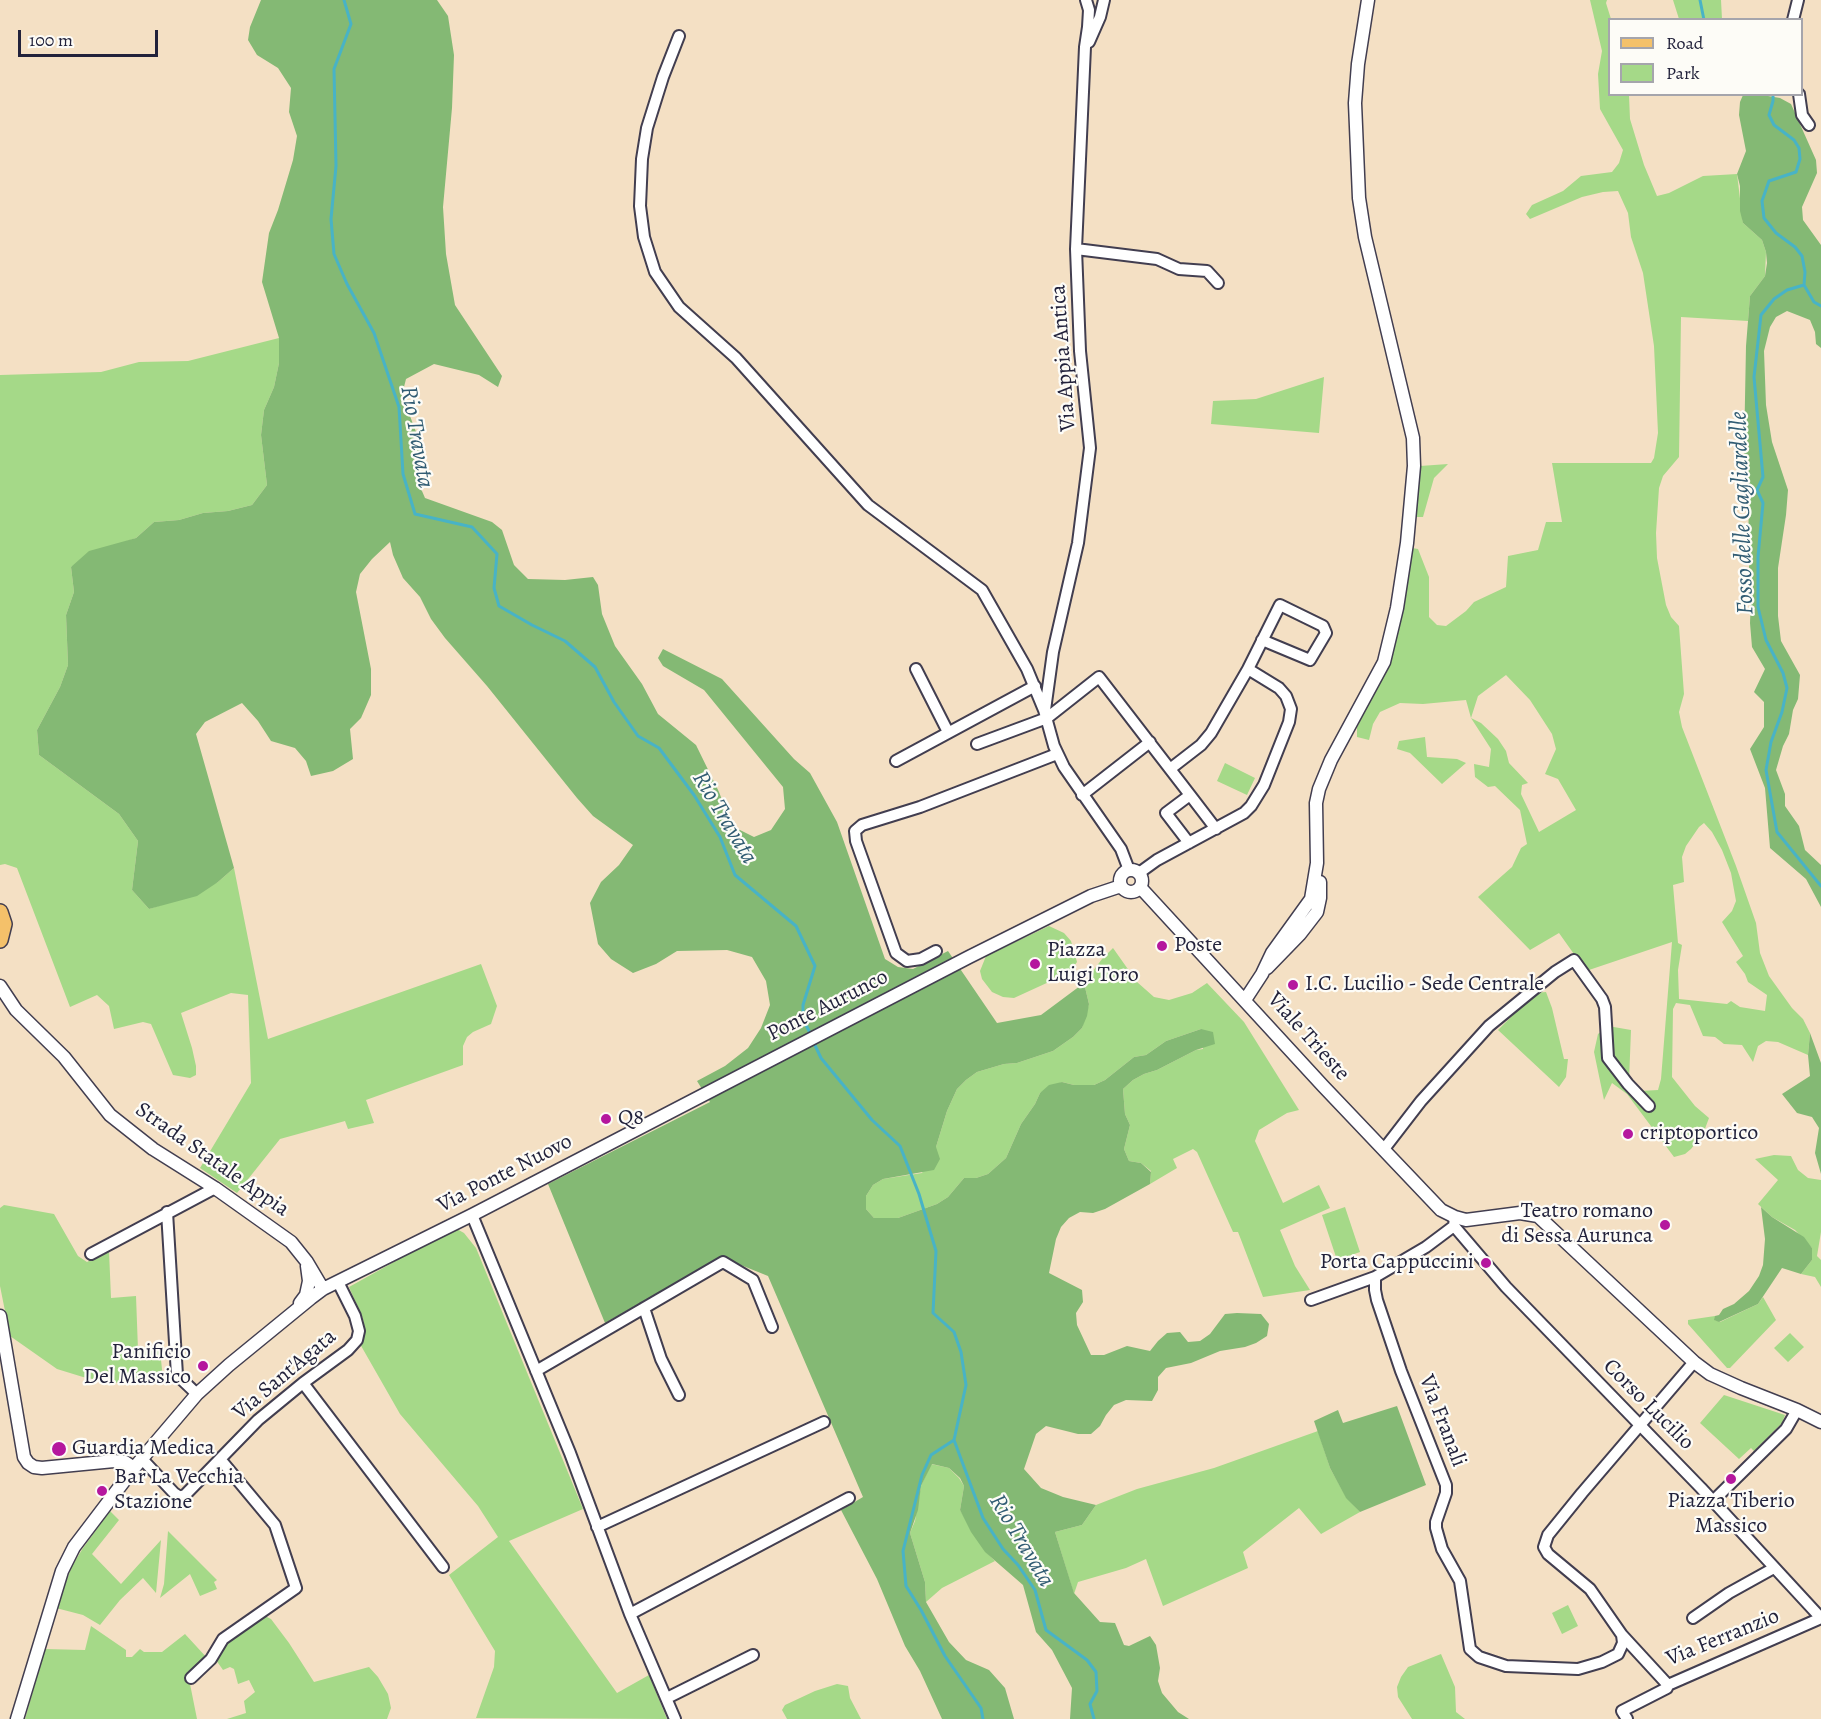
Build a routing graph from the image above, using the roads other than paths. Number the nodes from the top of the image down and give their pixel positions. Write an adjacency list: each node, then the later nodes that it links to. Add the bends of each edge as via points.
1 (1086, 0): 7 (street, Via Appia Antica, via 1089,10)
2 (1104, 0): 7 (street)
3 (1368, 0): 34 (street, via 1355,104 1359,198 1413,438 1407,543 1397,608 1379,672 1323,776 1316,803 1320,874 1317,912 1262,974)
4 (1798, 0): 5 (street)
5 (1794, 18)
6 (678, 36): 15 (street, via 647,128 642,159 640,206 655,272 679,307 736,358 868,505 982,590)
7 (1085, 47): 10 (street, Via Appia Antica)
8 (1799, 96): 9 (street, via 1802,115)
9 (1809, 125)
10 (1076, 249): 11 (street, via 1157,259 1179,269 1207,272); 16 (street, Via Appia Antica, via 1089,462 1078,543 1053,652)
11 (1218, 283)
12 (1262, 640): 12 (street, via 1280,605 1323,626 1326,633 1310,660); 14 (street)
13 (916, 669): 17 (street)
14 (1248, 669): 22 (street, via 1211,733); 25 (street, via 1279,688 1286,696 1291,715 1258,796 1244,813)
15 (1035, 686): 16 (street); 17 (street)
16 (1046, 714): 18 (street, via 1099,677); 19 (street); 20 (street, Via Appia Antica)
17 (948, 732): 21 (street)
18 (1150, 742): 22 (street); 23 (street)
19 (977, 744)
20 (1057, 754): 23 (street, Via Appia Antica); 32 (street, via 862,825 855,831 896,954 907,961)
21 (896, 761)
22 (1170, 769): 24 (street)
23 (1082, 795): 27 (street, Via Appia Antica)
24 (1191, 795): 25 (street); 26 (street, via 1166,813)
25 (1216, 829): 26 (street)
26 (1189, 843): 27 (street)
27 (1134, 871): 28 (street, via 1121,876); 29 (street, via 1142,879)
28 (1121, 886): 29 (street, via 1130,892); 35 (street, Ponte Aurunco, via 1091,896)
29 (1140, 887): 34 (street, Viale Trieste)
30 (0, 912): 31 (main road)
31 (0, 940)
32 (936, 951)
33 (0, 986): 38 (street, Strada Statale Appia, via 16,1010 64,1057 110,1115 145,1144)
34 (1245, 1000): 37 (street, Viale Trieste)
35 (705, 1093): 40 (street, Via Ponte Nuovo)
36 (1649, 1106): 37 (street, via 1608,1058 1605,1007 1574,960 1489,1026 1421,1101)
37 (1384, 1149): 41 (street, Viale Trieste)
38 (215, 1188): 39 (street); 43 (street, Strada Statale Appia, via 291,1242)
39 (166, 1212): 42 (street); 55 (street, via 177,1375)
40 (472, 1215): 45 (street, Via Ponte Nuovo); 53 (street)
41 (1452, 1219): 44 (street, via 1408,1259); 52 (street, via 1520,1213 1538,1216); 60 (street, Corso Lucilio, via 1506,1287)
42 (91, 1254)
43 (306, 1262): 46 (street, Strada Statale Appia); 49 (street, via 306,1295)
44 (1375, 1277): 47 (street); 71 (street, Via Franali, via 1377,1300 1401,1371 1446,1485 1436,1528 1442,1549 1460,1581 1472,1653 1506,1666 1578,1669 1618,1654)
45 (339, 1282): 46 (street, Via Ponte Nuovo); 54 (street, Via Sant'Agata, via 355,1316 357,1340)
46 (322, 1289): 49 (street)
47 (1311, 1300)
48 (644, 1308): 51 (street, via 723,1262 753,1280); 53 (street); 56 (street)
49 (293, 1314): 55 (street)
50 (0, 1316): 62 (street, via 28,1463 42,1468 114,1461)
51 (772, 1327)
52 (1694, 1362): 57 (street, via 1722,1380); 60 (street)
53 (536, 1371): 65 (street)
54 (303, 1383): 61 (street, Via Sant'Agata); 66 (street)
55 (197, 1394): 62 (street)
56 (678, 1395)
57 (1797, 1410): 59 (street); 64 (street, via 1786,1429)
58 (824, 1422): 65 (street)
59 (1821, 1422)
60 (1640, 1424): 64 (street, Corso Lucilio); 71 (street, Via Ferranzio, via 1548,1535 1544,1547 1590,1589)
61 (220, 1459): 62 (street, Via Sant'Agata, via 180,1497); 73 (street, via 275,1525 296,1588 223,1639 212,1659)
62 (138, 1463): 76 (street, via 74,1547 62,1570)
63 (849, 1498): 68 (street)
64 (1713, 1501): 67 (street, Corso Lucilio)
65 (597, 1527): 68 (street)
66 (443, 1567)
67 (1774, 1568): 69 (street); 70 (street, Corso Lucilio)
68 (630, 1614): 75 (street)
69 (1693, 1618)
70 (1821, 1618): 74 (street, Via Ferranzio)
71 (1622, 1635): 74 (street, Via Ferranzio)
72 (753, 1655): 75 (street)
73 (190, 1678)
74 (1668, 1685): 78 (street, via 1622,1711)
75 (667, 1698): 77 (street)
76 (16, 1719)
77 (675, 1719)
78 (1627, 1719)

